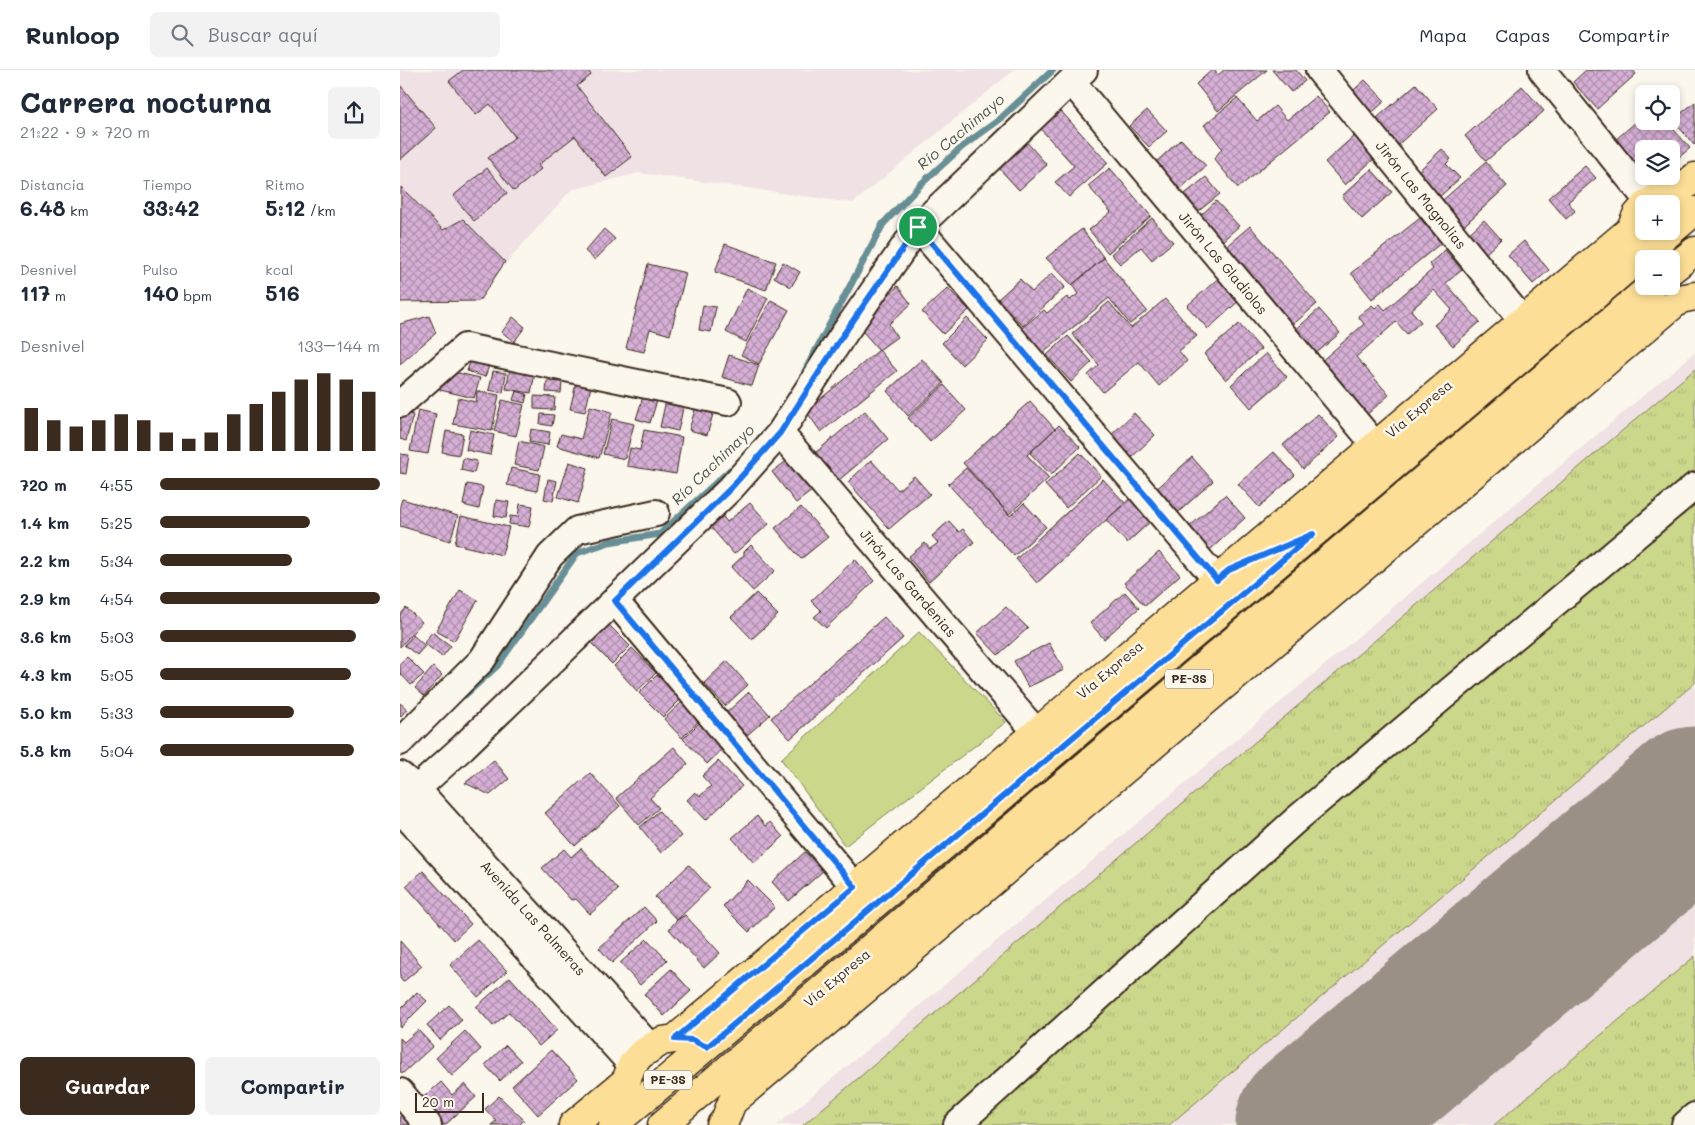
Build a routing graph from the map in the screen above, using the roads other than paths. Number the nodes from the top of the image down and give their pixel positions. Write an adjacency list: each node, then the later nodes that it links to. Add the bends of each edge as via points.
1 (1319, 70): 18 (street, Jirón Las Magnolias)
2 (1542, 70): 5 (street)
3 (1078, 75): 9 (street); 22 (street, Jirón Los Gladiolos)
4 (1691, 193): 6 (main road, Vía Expresa / PE-3S); 7 (main road, Vía Expresa / PE-3S)
5 (1639, 195)
6 (1661, 195)
7 (1680, 214)
8 (1635, 219): 10 (main road, Vía Expresa / PE-3S)
9 (918, 227): 21 (street); 27 (street)
10 (1630, 230): 12 (main road, via 1628,247); 18 (main road, Vía Expresa / PE-3S)
11 (1695, 251): 13 (main road)
12 (1635, 261)
13 (1680, 263)
14 (1635, 289): 25 (main road, Vía Expresa / PE-3S)
15 (1635, 290): 26 (main road, Vía Expresa / PE-3S)
16 (1663, 295): 17 (main road)
17 (1687, 298): 29 (main road, Vía Expresa / PE-3S)
18 (1523, 321): 22 (main road, Vía Expresa / PE-3S)
19 (728, 402): 20 (street, via 465,347)
20 (400, 404)
21 (780, 433): 28 (street, via 731,488); 30 (street, Jirón Las Gardenias)
22 (1376, 446): 27 (main road, Vía Expresa / PE-3S)
23 (1695, 486): 48 (street, via 1298,818)
24 (656, 513): 31 (street, via 577,530 550,556 482,660)
25 (1313, 534): 27 (main road); 34 (main road, Vía Expresa / PE-3S)
26 (1333, 557): 29 (main road); 36 (main road, Vía Expresa / PE-3S)
27 (1223, 575): 30 (main road, Vía Expresa / PE-3S)
28 (615, 601): 33 (street, via 463,747); 37 (street)
29 (1282, 635): 32 (main road, Vía Expresa / PE-3S)
30 (1045, 726): 34 (main road); 37 (main road, Vía Expresa / PE-3S)
31 (400, 742)
32 (1106, 785): 36 (main road); 42 (main road, Vía Expresa / PE-3S)
33 (404, 786): 39 (street, Avenida Las Palmeras)
34 (998, 800): 38 (main road, Vía Expresa / PE-3S)
35 (400, 809): 39 (street, Avenida Las Palmeras)
36 (1015, 826): 40 (main road, Vía Expresa / PE-3S)
37 (855, 887): 39 (main road, Vía Expresa / PE-3S)
38 (707, 1047): 39 (main road, via 692,1040); 40 (main road); 44 (main road, Vía Expresa / PE-3S)
39 (646, 1058): 44 (main road, via 624,1097); 46 (main road, Vía Expresa / PE-3S)
40 (728, 1070): 42 (main road, via 732,1085); 47 (main road, Vía Expresa / PE-3S)
41 (400, 1092): 45 (street)
42 (726, 1113)
43 (1695, 1116): 49 (street)
44 (626, 1121)
45 (428, 1125)
46 (573, 1125)
47 (662, 1125)
48 (957, 1125)
49 (1685, 1125)

